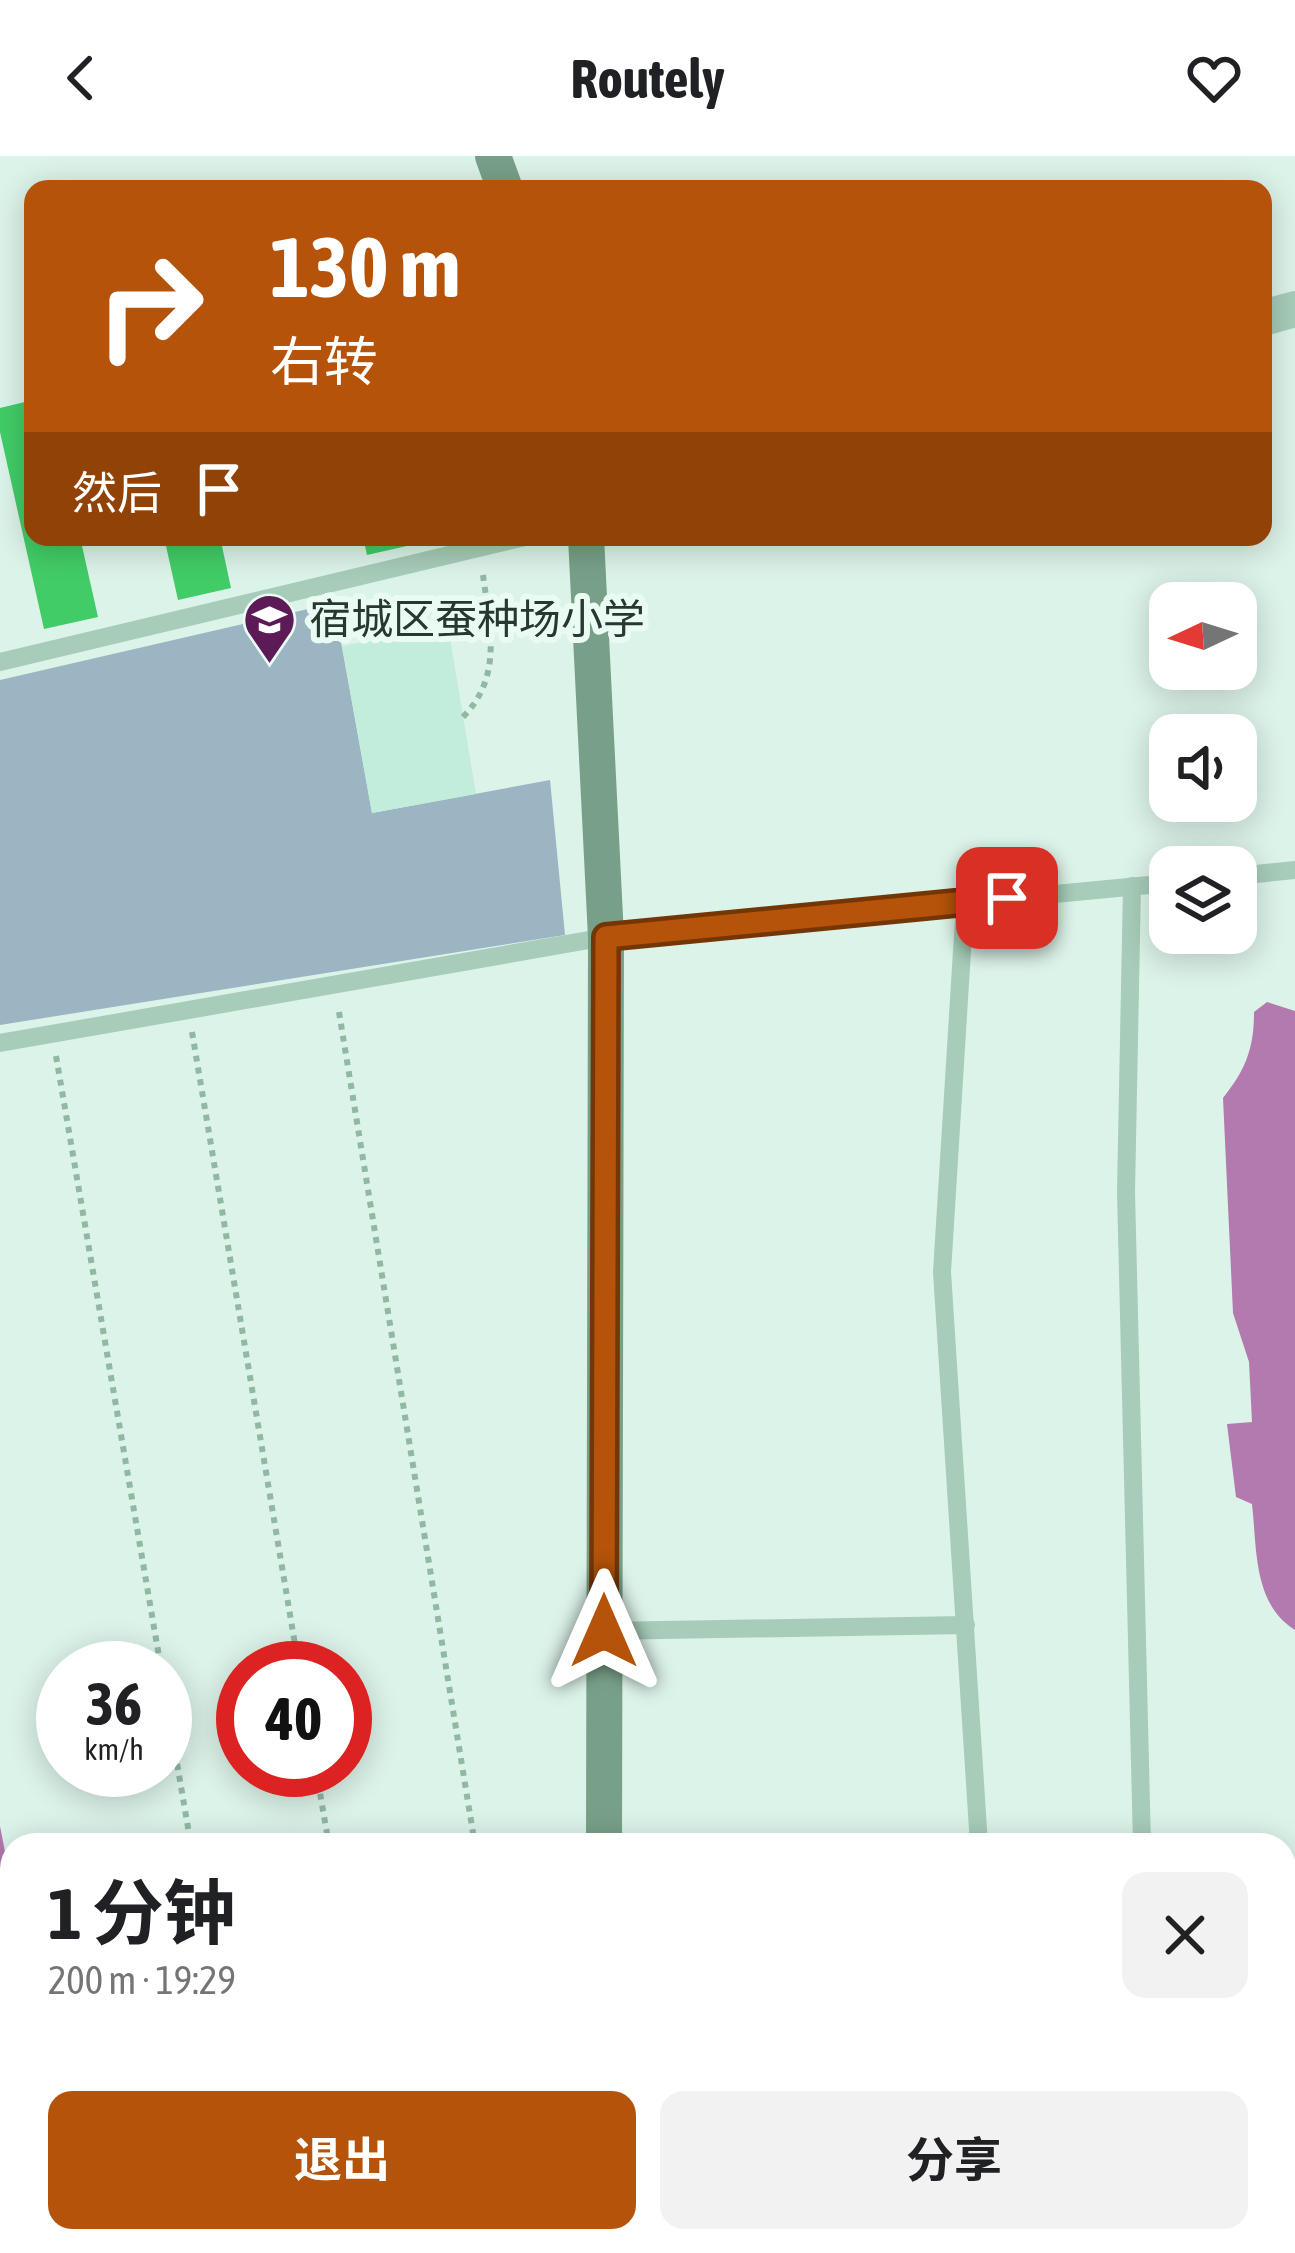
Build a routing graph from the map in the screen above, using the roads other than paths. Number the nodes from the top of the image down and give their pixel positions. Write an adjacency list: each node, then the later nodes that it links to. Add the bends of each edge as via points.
1 (488, 546): 3 (lane)
2 (586, 546): 9 (street)
3 (0, 662)
4 (1295, 870): 5 (lane)
5 (1257, 874)
6 (1149, 885): 7 (lane)
7 (1132, 886): 8 (lane); 15 (lane, via 1126,1192)
8 (965, 903): 9 (lane); 11 (lane, via 942,1272)
9 (606, 937): 10 (lane); 12 (street)
10 (0, 1043)
11 (966, 1625): 12 (lane); 14 (lane)
12 (604, 1631): 13 (street)
13 (604, 1833)
14 (978, 1833)
15 (1142, 1833)

